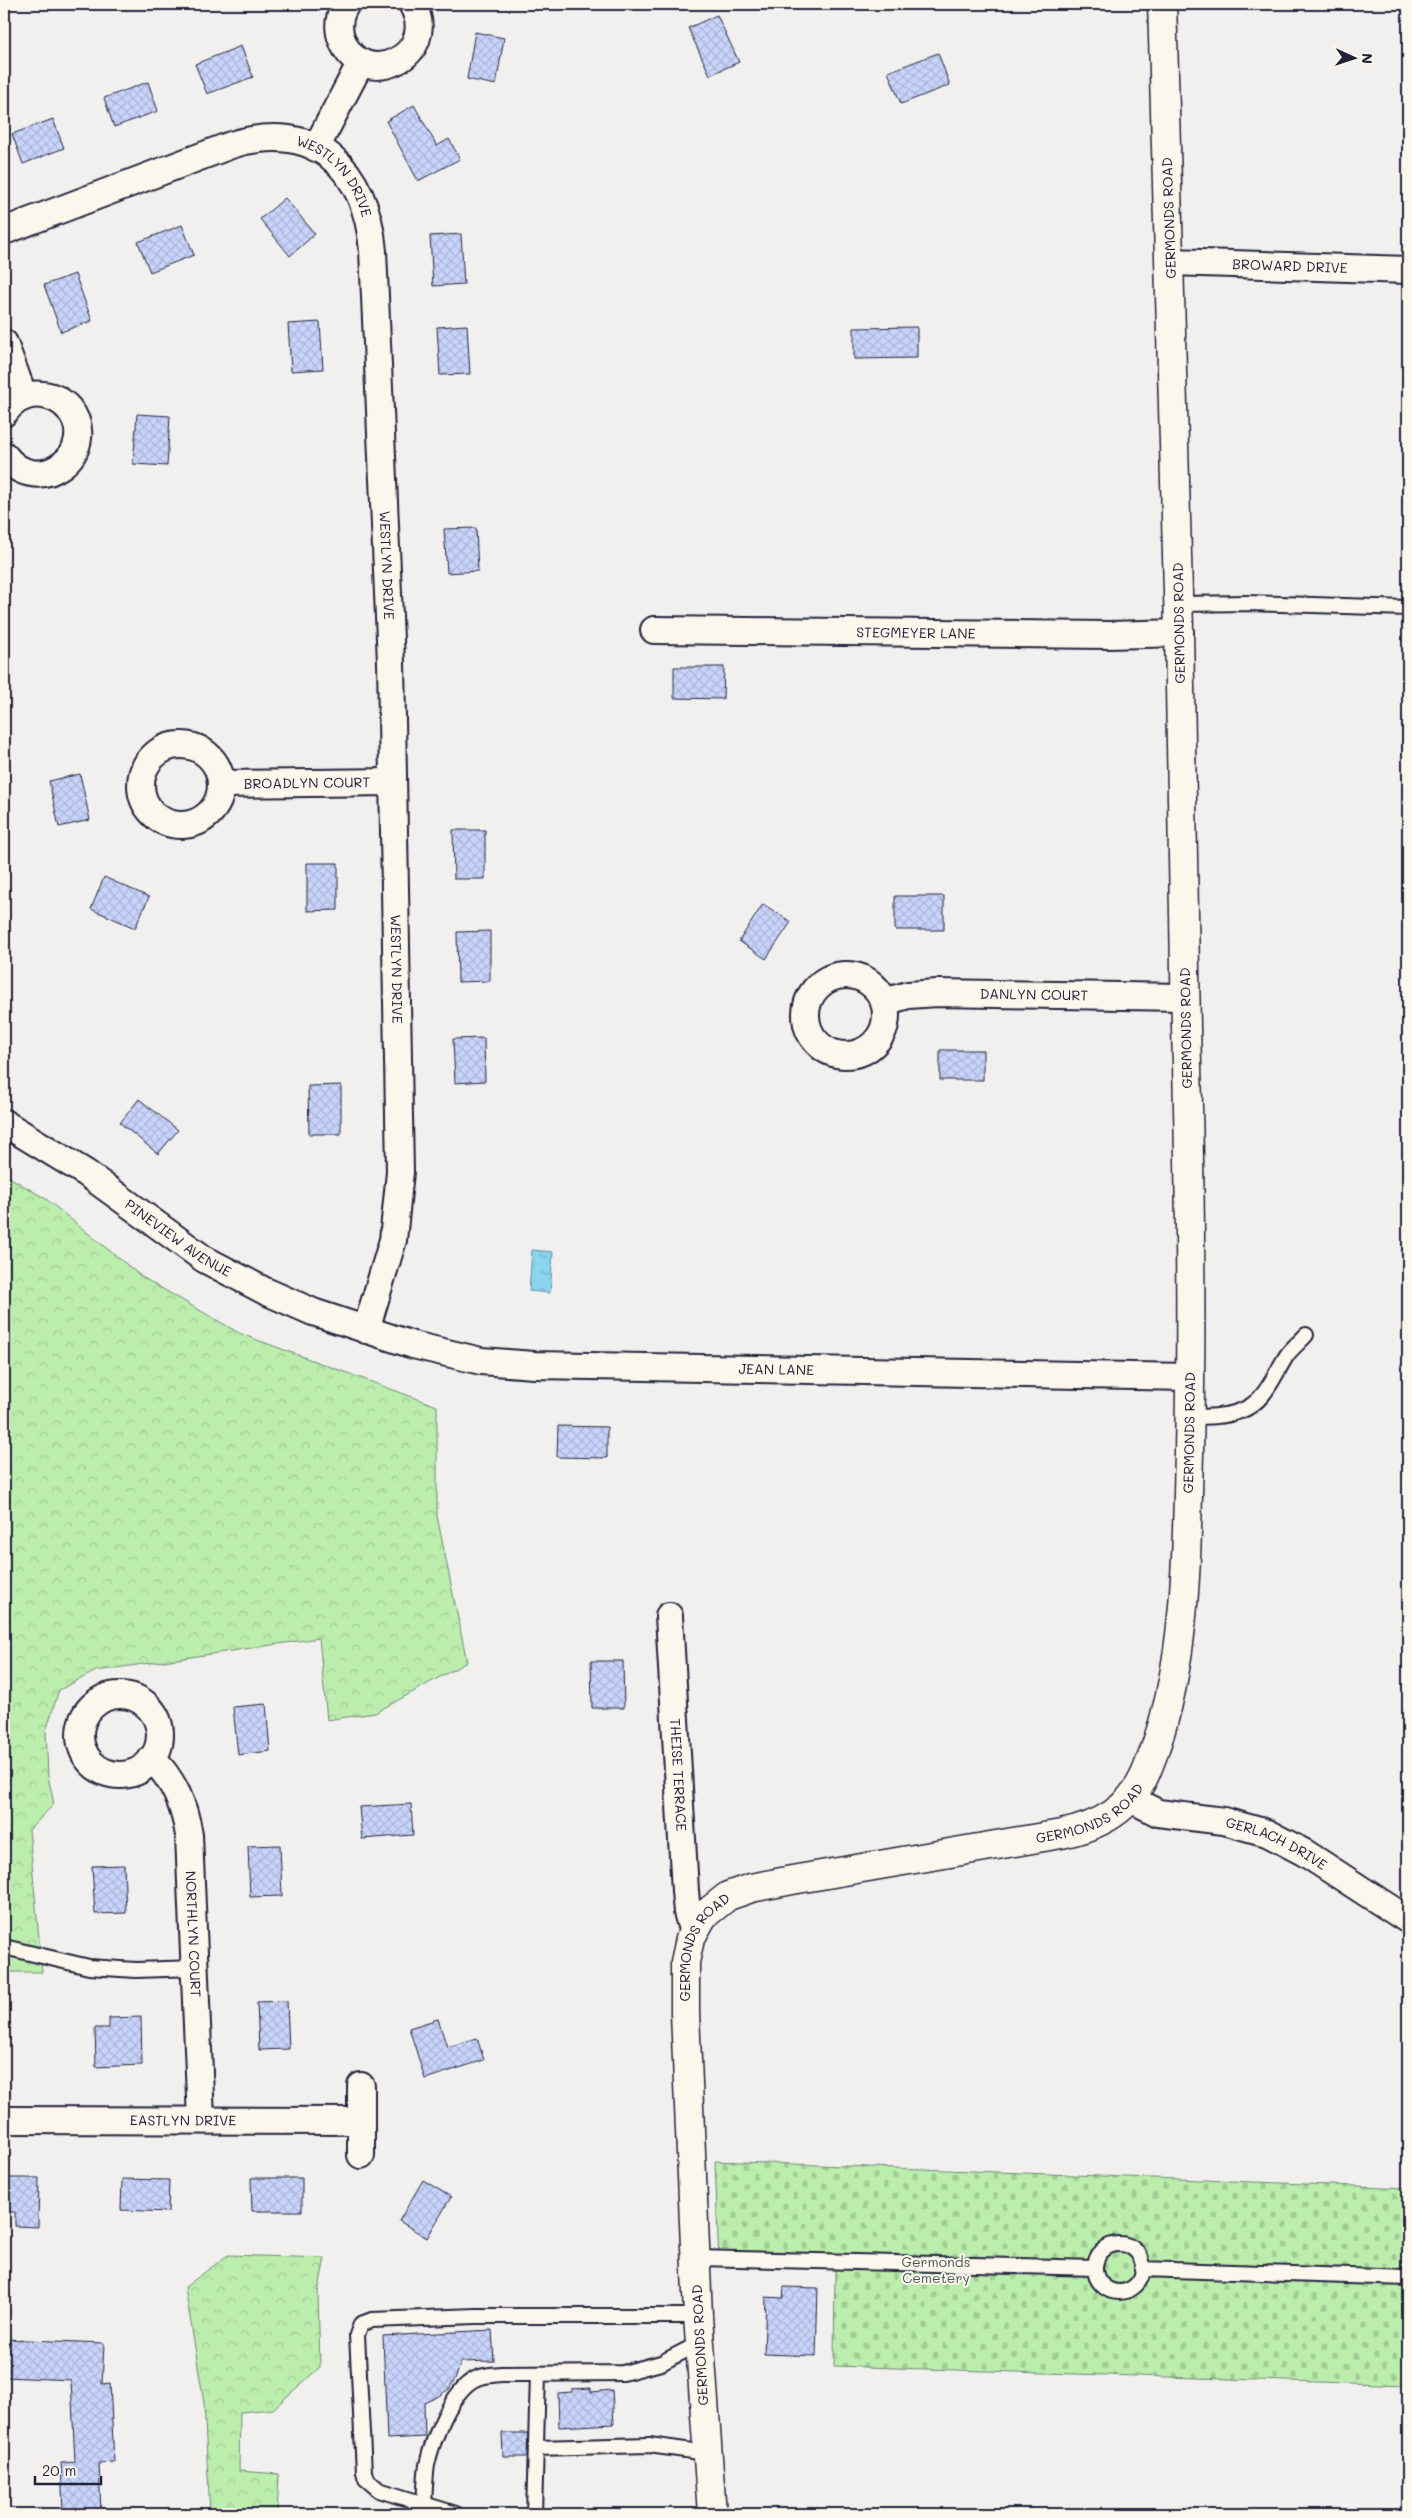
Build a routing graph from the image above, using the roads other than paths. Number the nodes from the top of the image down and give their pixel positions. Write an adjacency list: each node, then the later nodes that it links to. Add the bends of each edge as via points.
1 (346, 4): 4 (street, via 340,19 340,36 348,52)
2 (412, 4): 4 (street, via 418,27 416,40 407,54 386,66)
3 (1162, 4): 7 (street, GERMONDS ROAD)
4 (361, 62): 5 (street)
5 (316, 148): 6 (street, WESTLYN DRIVE, via 276,137 246,140); 17 (street, WESTLYN DRIVE, via 338,162 355,183 372,237 389,607)
6 (4, 231)
7 (1171, 262): 8 (street, BROWARD DRIVE); 13 (street, GERMONDS ROAD)
8 (1408, 270)
9 (4, 343): 10 (street)
10 (24, 396): 11 (street); 12 (street, via 51,396 66,406 77,428 75,447 61,466 45,474 24,472)
11 (4, 413)
12 (4, 455)
13 (1179, 604): 14 (lane, via 1247,602); 16 (street, GERMONDS ROAD)
14 (1408, 608)
15 (654, 630): 16 (street, STEGMEYER LANE)
16 (1180, 633): 19 (street, GERMONDS ROAD)
17 (393, 782): 18 (street, BROADLYN COURT); 22 (street, WESTLYN DRIVE, via 400,1190 393,1240)
18 (221, 784)
19 (1185, 997): 20 (street, DANLYN COURT, via 937,993 908,995); 24 (street, GERMONDS ROAD, via 1192,1254)
20 (884, 1002)
21 (4, 1123): 22 (street, PINEVIEW AVENUE, via 67,1160 224,1271 288,1301)
22 (366, 1330): 24 (street, JEAN LANE, via 442,1353 507,1364)
23 (1306, 1335): 25 (lane, via 1287,1354 1258,1401 1242,1411 1215,1417)
24 (1190, 1377): 25 (street, GERMONDS ROAD)
25 (1190, 1417): 28 (street, GERMONDS ROAD, via 1184,1598 1176,1660 1157,1744)
26 (669, 1616): 30 (street, THEISE TERRACE, via 685,1891)
27 (152, 1758): 32 (street, NORTHLYN COURT, via 174,1786 186,1819 191,1858)
28 (1131, 1799): 29 (street, GERLACH DRIVE, via 1158,1813 1224,1821 1267,1833 1305,1853); 30 (street, GERMONDS ROAD, via 1109,1818 1073,1832 742,1890 711,1907)
29 (1408, 1920)
30 (693, 1933): 38 (street, GERMONDS ROAD, via 686,1954 684,1979)
31 (4, 1947): 32 (lane, via 89,1967 136,1970)
32 (195, 1968): 35 (street, NORTHLYN COURT)
33 (361, 2086): 36 (street)
34 (4, 2120): 35 (street, EASTLYN DRIVE)
35 (201, 2120): 36 (street, EASTLYN DRIVE)
36 (361, 2121): 37 (street)
37 (361, 2155)
38 (696, 2258): 39 (lane); 42 (street, GERMONDS ROAD)
39 (1095, 2268): 40 (lane, via 1099,2282 1116,2292 1132,2288); 40 (lane, via 1101,2253 1119,2244 1134,2250 1140,2257)
40 (1142, 2269): 41 (lane)
41 (1408, 2278)
42 (698, 2316): 43 (street, GERMONDS ROAD); 47 (lane, via 476,2316 372,2320 361,2324 357,2335 366,2479 379,2490)
43 (700, 2343): 44 (lane, via 661,2363 634,2371); 46 (street, GERMONDS ROAD)
44 (538, 2374): 45 (lane); 47 (lane, via 486,2375 463,2388 447,2414 430,2454)
45 (537, 2448): 46 (lane, via 649,2445); 49 (lane)
46 (707, 2453): 50 (street, GERMONDS ROAD)
47 (424, 2504): 48 (lane)
48 (456, 2514)
49 (534, 2514)
50 (712, 2514)

